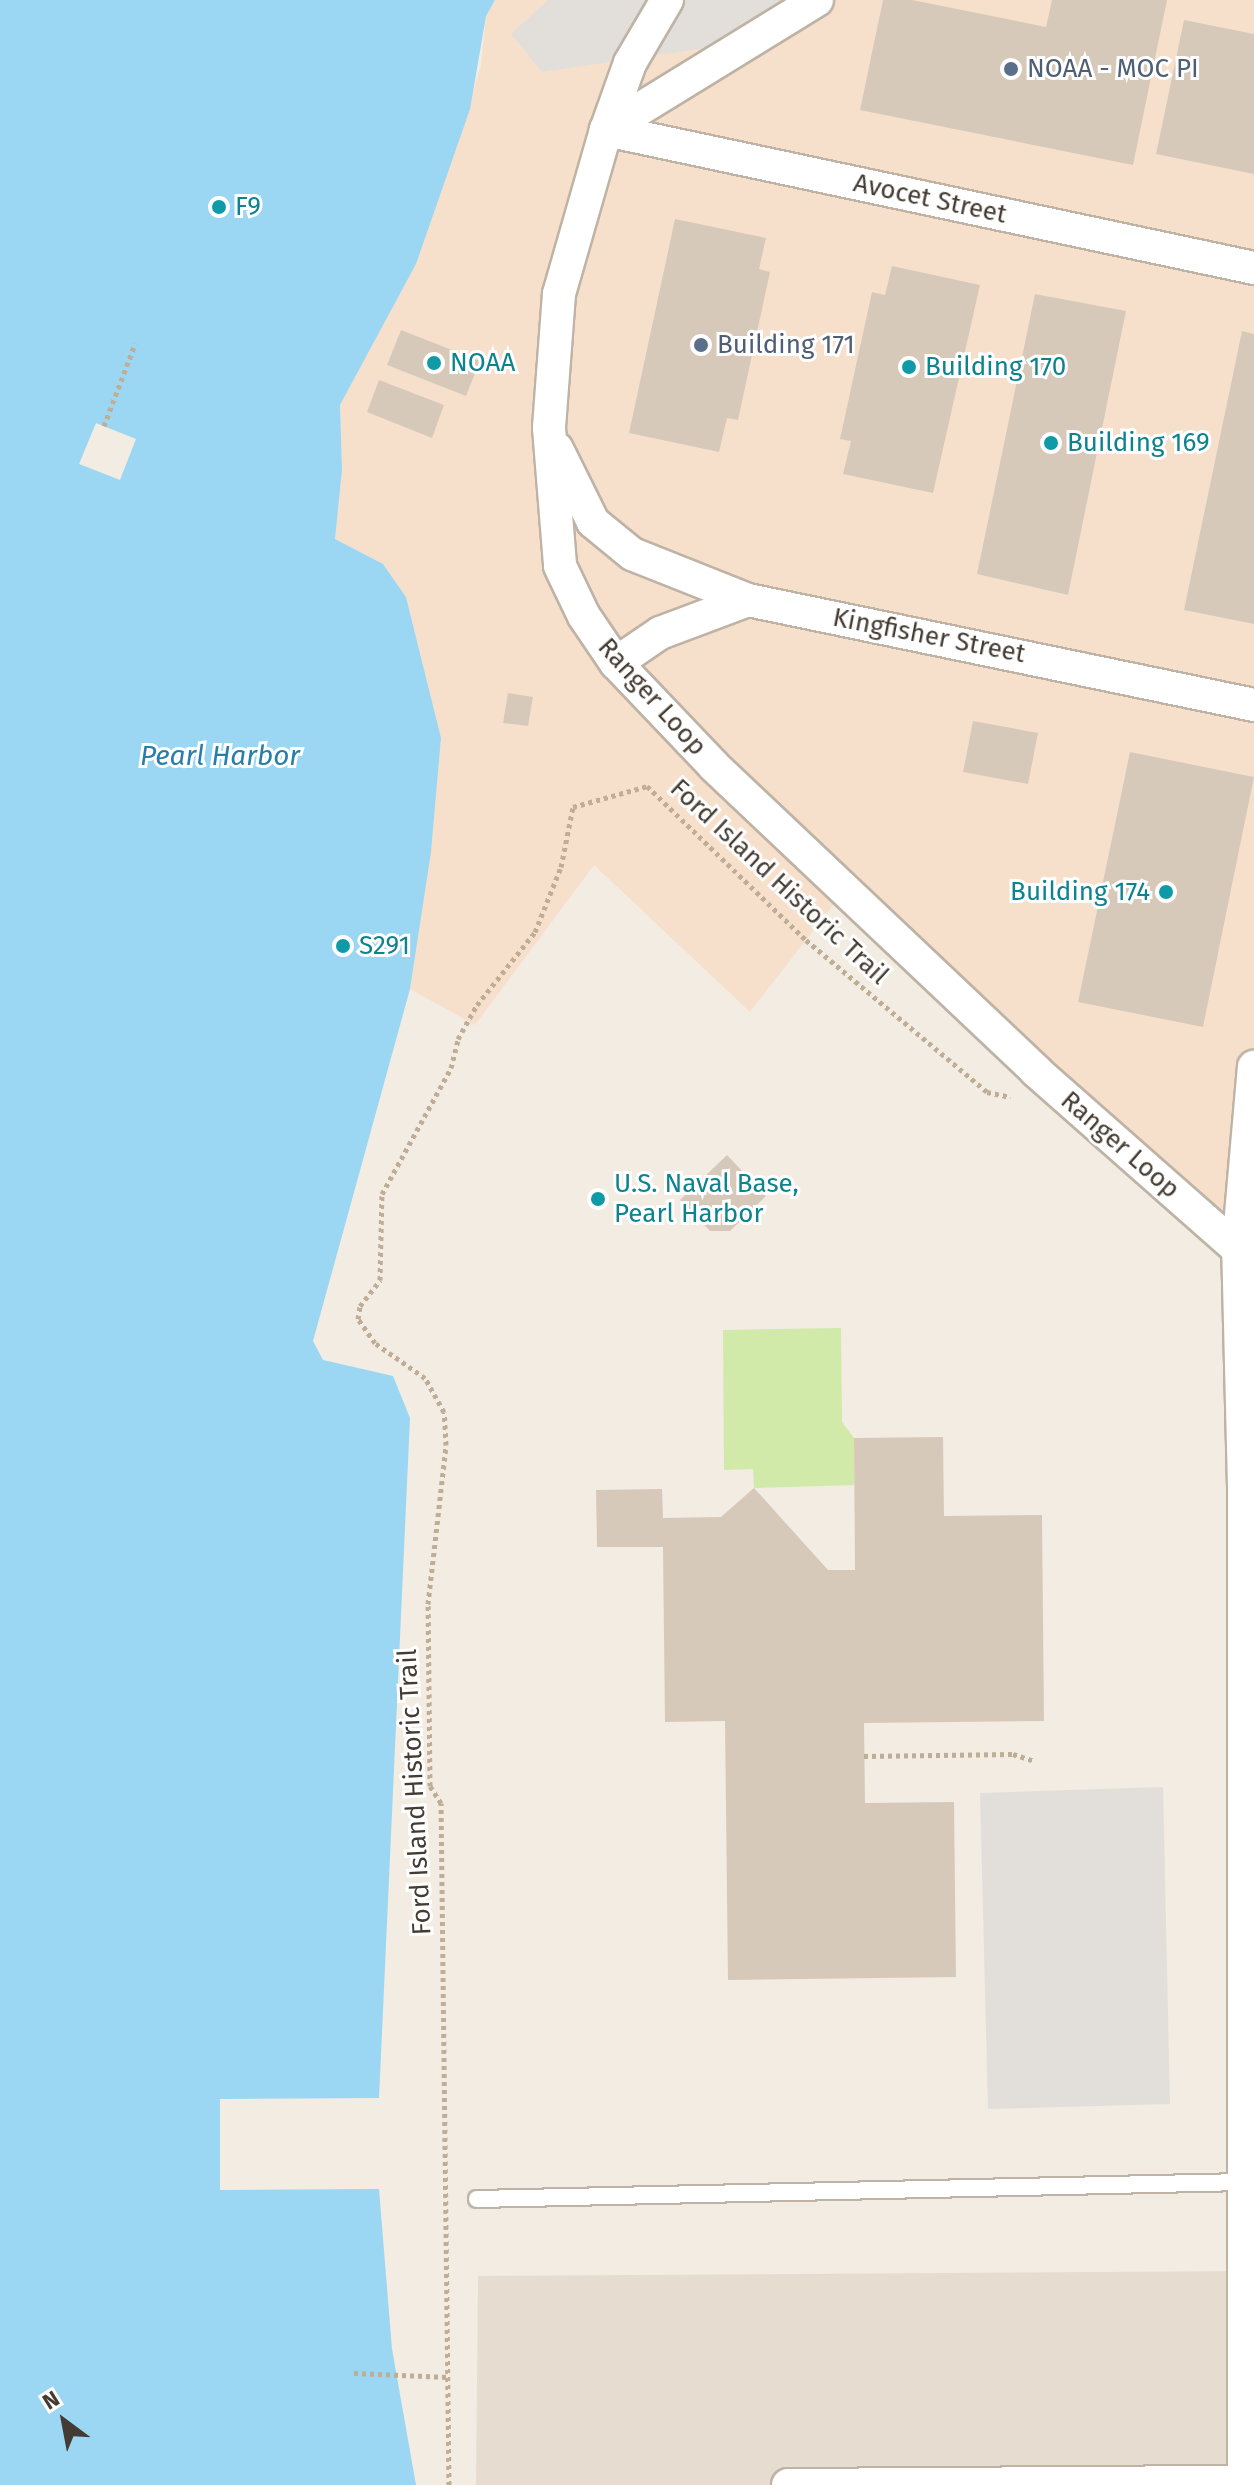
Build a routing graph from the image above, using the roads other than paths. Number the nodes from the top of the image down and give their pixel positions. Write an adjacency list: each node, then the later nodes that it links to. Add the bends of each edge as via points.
1 (667, 0): 3 (street, Ranger Loop, via 630,63)
2 (817, 0): 3 (street)
3 (606, 130): 4 (street, Avocet Street); 5 (street, Ranger Loop, via 559,294)
4 (1254, 268)
5 (549, 428): 6 (street, Kingfisher Street, via 593,522 632,554); 7 (street, Ranger Loop, via 560,566 584,616)
6 (748, 600): 7 (street, via 660,633); 8 (street, Kingfisher Street)
7 (616, 663): 10 (street, Ranger Loop, via 855,902)
8 (1254, 705)
9 (1254, 1067): 10 (street)
10 (1238, 1249): 11 (street)
11 (1249, 1487): 12 (street)
12 (1246, 2182): 13 (lane); 15 (street)
13 (477, 2199)
14 (878, 2483): 15 (street); 16 (street)
15 (1247, 2483)
16 (788, 2485)

